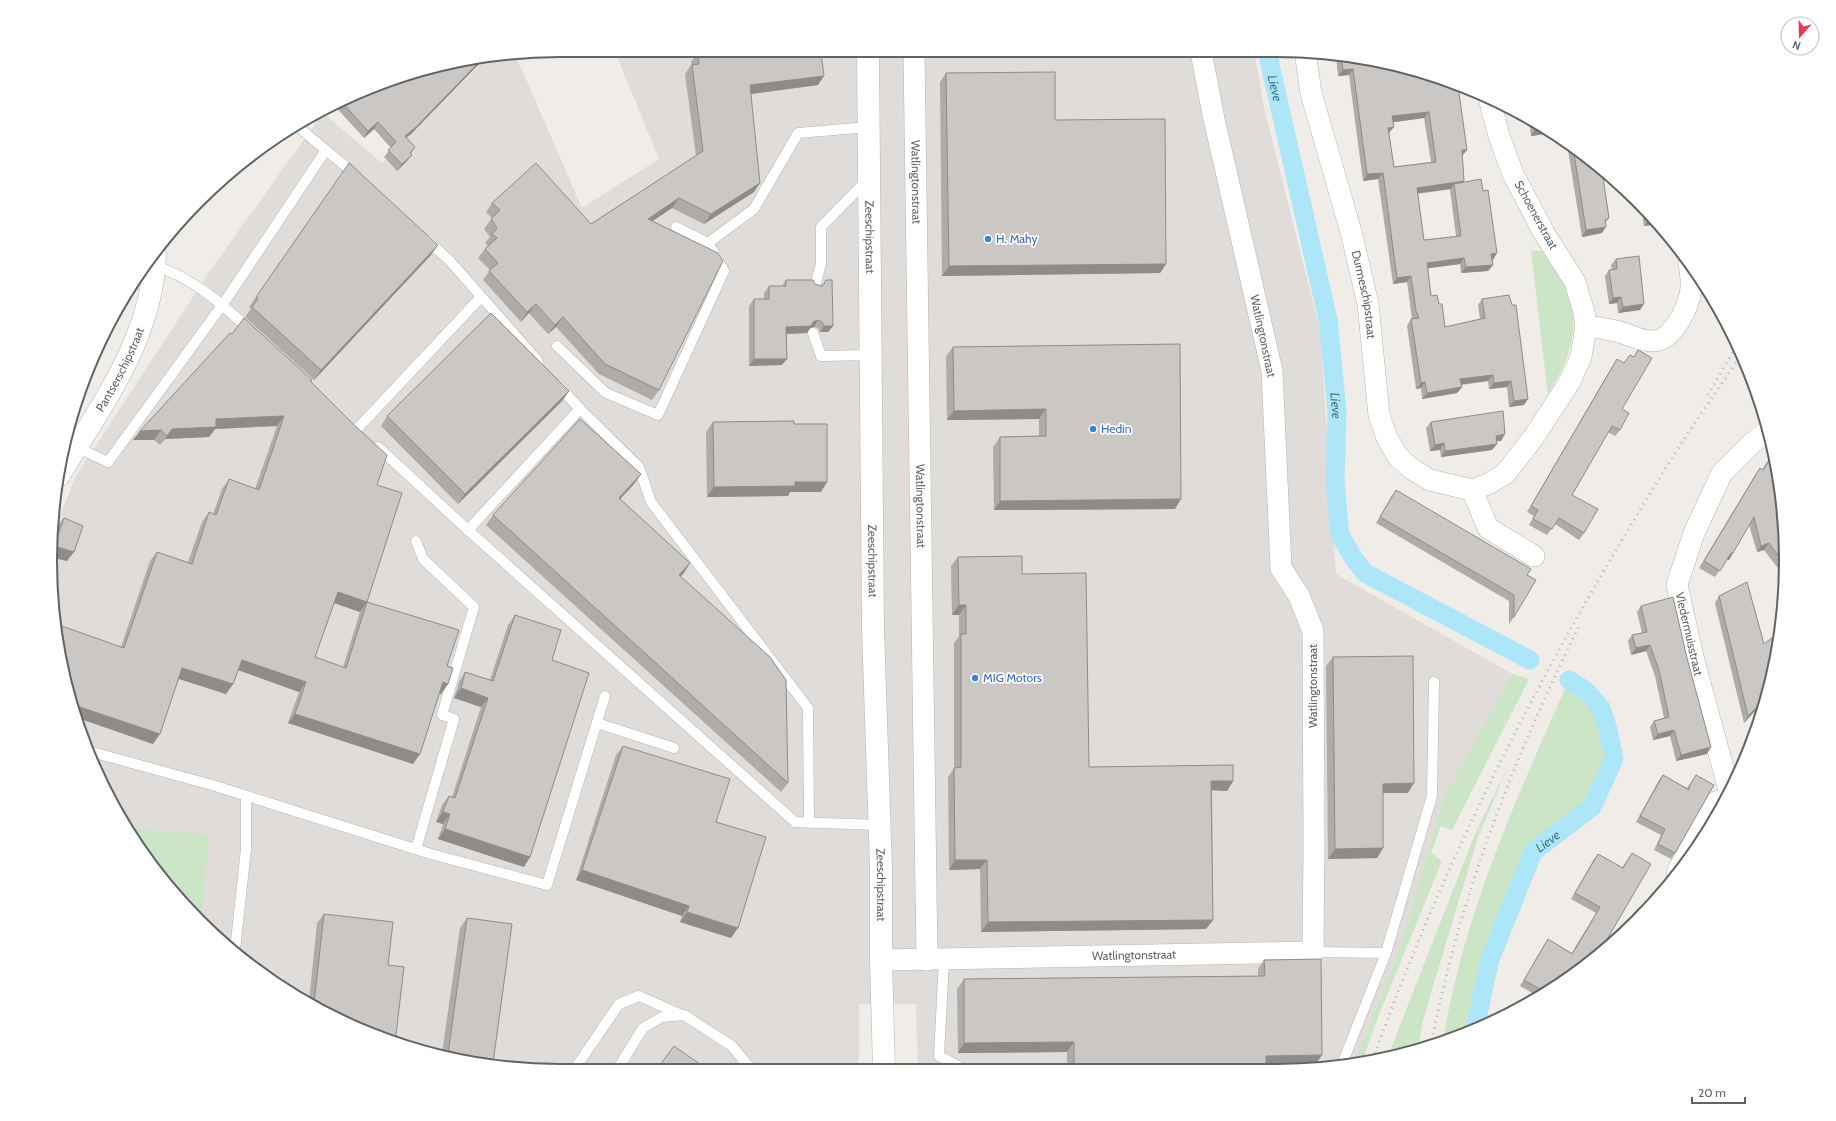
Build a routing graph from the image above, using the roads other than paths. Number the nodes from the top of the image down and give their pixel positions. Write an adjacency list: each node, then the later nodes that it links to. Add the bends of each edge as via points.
1 (868, 57): 6 (main road, Zeeschipstraat)
2 (914, 57): 49 (street, Watlingtonstraat)
3 (1202, 57): 46 (street, Watlingtonstraat, via 1272,371 1281,568 1299,596 1313,631)
4 (1306, 58): 29 (street, Durmeschipstraat, via 1311,93 1351,232 1368,304 1379,415 1387,438 1398,457 1412,469 1430,480)
5 (1491, 106): 20 (street, Schoenerstraat, via 1513,174 1544,233 1575,282)
6 (869, 127): 9 (main road, Zeeschipstraat); 13 (lane, via 798,133 754,208)
7 (301, 129): 8 (lane)
8 (326, 150): 10 (lane); 19 (lane)
9 (869, 178): 17 (lane, via 821,226 821,264); 24 (main road, Zeeschipstraat)
10 (362, 180)
11 (676, 227): 13 (lane)
12 (420, 234): 18 (lane, via 449,260)
13 (708, 243): 23 (lane, via 724,271 658,415 606,393)
14 (156, 261): 19 (lane)
15 (155, 263): 27 (main road, Pantserschipstraat, via 149,302 140,333 112,389)
16 (1690, 276): 20 (street, via 1692,286 1689,305 1670,333 1661,340 1640,339)
17 (815, 286)
18 (481, 297): 25 (lane); 30 (lane, via 361,431)
19 (222, 304): 22 (lane); 27 (lane, via 108,462)
20 (1586, 326): 29 (street, Schoenerstraat, via 1581,357 1569,383 1530,443 1505,474)
21 (813, 332): 24 (lane, via 821,356)
22 (258, 337)
23 (558, 346)
24 (871, 355): 42 (main road, Zeeschipstraat, via 873,630)
25 (580, 410): 30 (lane); 41 (lane, via 639,467 651,502 808,708)
26 (1763, 435): 38 (street, Vledermuisstraat, via 1722,473 1694,533 1677,586 1694,661)
27 (76, 447): 28 (main road, Pantserschipstraat)
28 (67, 462)
29 (1472, 490): 32 (street, via 1488,528)
30 (468, 530): 41 (lane, via 795,822)
31 (416, 541): 44 (lane, via 423,559 474,607 442,715 454,719)
32 (1534, 556)
33 (1434, 682): 47 (lane, via 1432,796)
34 (605, 696): 35 (lane)
35 (597, 722): 36 (lane); 44 (lane, via 547,885)
36 (674, 748)
37 (95, 753): 39 (lane)
38 (1727, 783)
39 (246, 796): 44 (lane); 45 (lane, via 246,849)
40 (1717, 802): 43 (street)
41 (809, 824): 42 (lane)
42 (880, 825): 48 (main road, Zeeschipstraat)
43 (1700, 830)
44 (416, 849)
45 (236, 945)
46 (1313, 952): 47 (lane); 49 (street, Watlingtonstraat)
47 (1386, 953): 51 (lane)
48 (881, 960): 49 (street, Watlingtonstraat); 55 (main road, Zeeschipstraat)
49 (936, 960): 56 (lane, via 939,1056)
50 (684, 1015): 52 (lane, via 639,996 619,1004); 53 (lane, via 662,1017 643,1028); 54 (lane, via 732,1046)
51 (1344, 1059)
52 (578, 1064)
53 (621, 1064)
54 (747, 1064)
55 (884, 1064)
56 (954, 1064)

